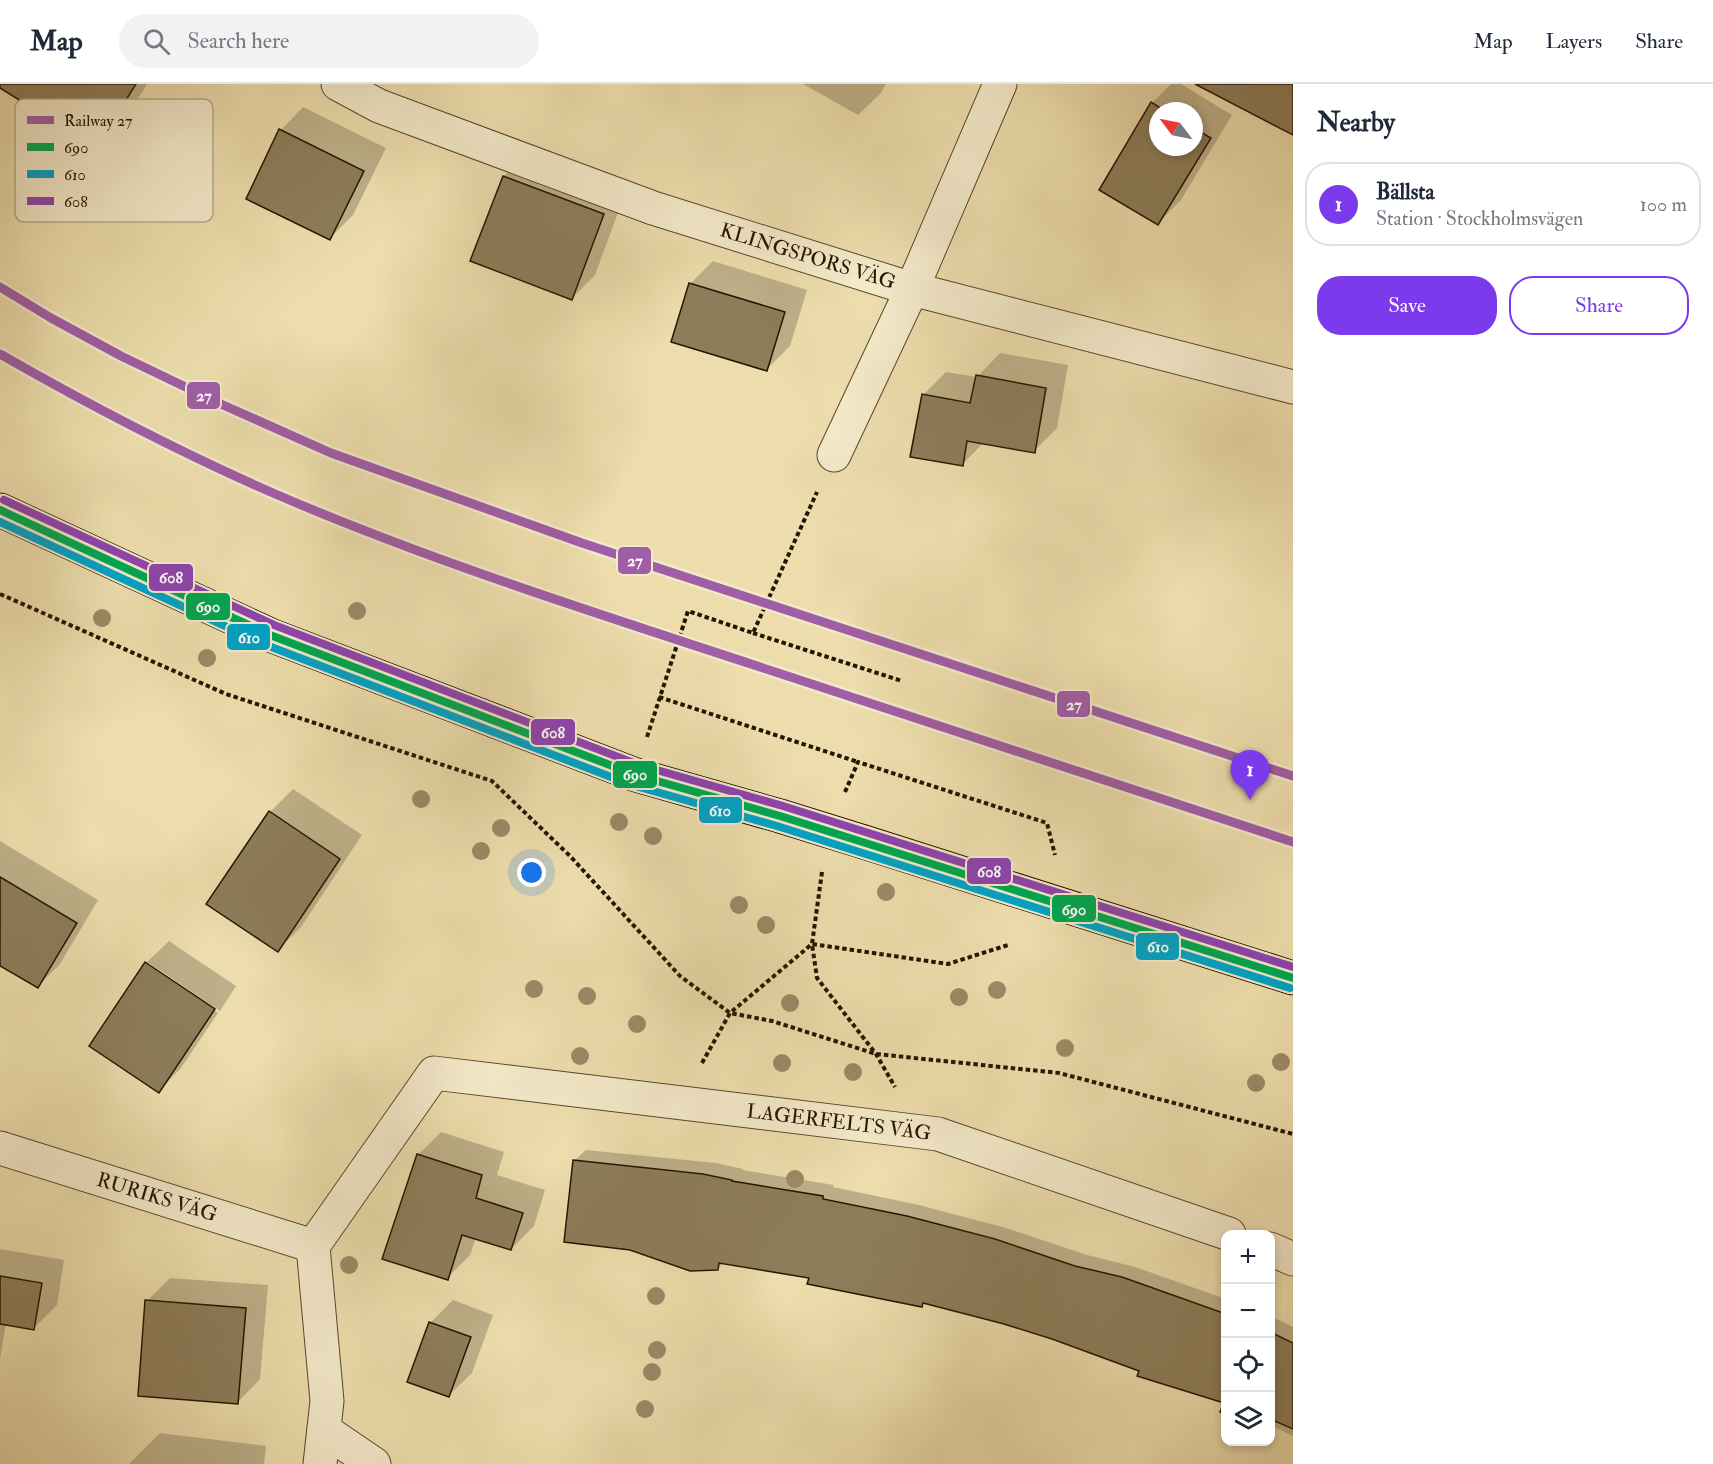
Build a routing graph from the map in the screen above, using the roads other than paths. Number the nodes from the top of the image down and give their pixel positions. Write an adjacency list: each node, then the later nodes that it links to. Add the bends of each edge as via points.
1 (338, 84): 3 (street, KLINGSPORS VÄG, via 379,106 653,208)
2 (1000, 84): 3 (street)
3 (912, 289): 4 (street, KLINGSPORS VÄG); 5 (street)
4 (1293, 387)
5 (834, 454)
6 (0, 510): 7 (main road, bridge, via 270,635 636,775 780,816)
7 (1293, 978)
8 (0, 1148): 10 (street, RURIKS VÄG)
9 (1221, 1231): 10 (street, LAGERFELTS VÄG, via 938,1134 434,1072)
10 (314, 1246): 13 (street, via 327,1401)
11 (1275, 1251): 12 (street)
12 (1293, 1259)
13 (324, 1431): 14 (street); 15 (street)
14 (320, 1464)
15 (374, 1464)

